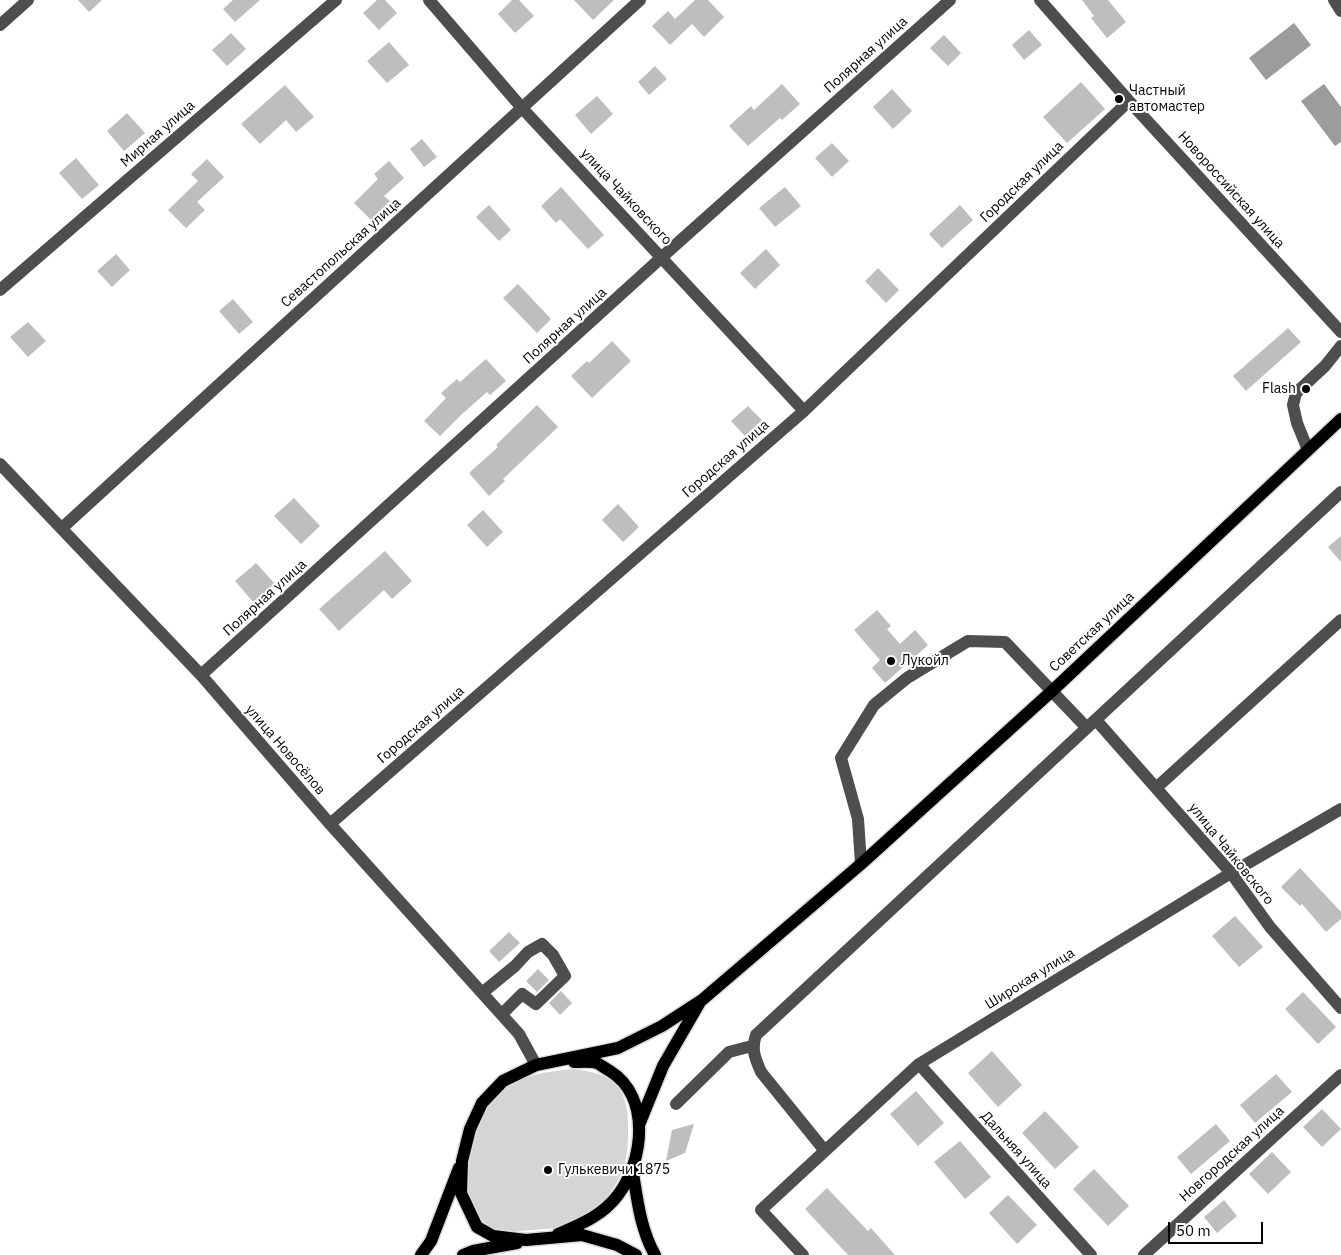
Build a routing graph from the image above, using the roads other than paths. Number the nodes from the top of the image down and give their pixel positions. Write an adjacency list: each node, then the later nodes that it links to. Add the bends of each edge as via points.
1 (28, 0): 9 (street)
2 (336, 0): 13 (street, Мирная улица)
3 (430, 0): 11 (street, улица Чайковского)
4 (640, 0): 11 (street, Севастопольская улица)
5 (950, 0): 12 (street, Полярная улица)
6 (1040, 0): 10 (street, Новороссийская улица)
7 (1334, 0): 8 (street)
8 (1341, 11)
9 (0, 25)
10 (1129, 101): 14 (street, Новороссийская улица); 16 (street, Городская улица)
11 (522, 108): 12 (street, улица Чайковского); 21 (street, Севастопольская улица)
12 (662, 257): 16 (street, улица Чайковского); 23 (street, Полярная улица)
13 (0, 290)
14 (1341, 332)
15 (1341, 346): 18 (street, via 1296,393 1293,405)
16 (804, 411): 28 (street, Городская улица)
17 (1341, 419): 18 (main road, Советская улица)
18 (1308, 450): 24 (main road, Советская улица)
19 (0, 464): 21 (street, улица Новосёлов)
20 (1341, 492): 25 (street)
21 (62, 528): 23 (street, улица Новосёлов)
22 (1341, 620): 26 (street)
23 (201, 675): 28 (street, улица Новосёлов)
24 (1052, 691): 25 (street, улица Чайковского); 29 (main road, Советская улица); 29 (street, улица Чайковского, via 1005,642 968,641 907,678 874,705 841,758 858,818)
25 (1091, 724): 26 (street, улица Чайковского); 35 (street, via 756,1035)
26 (1156, 788): 30 (street, улица Чайковского)
27 (1341, 809): 30 (street, Широкая улица)
28 (330, 824): 31 (street, улица Новосёлов)
29 (861, 864): 32 (main road, Советская улица)
30 (1230, 873): 33 (street, улица Чайковского, via 1270,927); 37 (street, Широкая улица)
31 (482, 993): 34 (street, улица Новосёлов); 34 (street, via 528,952 542,944 553,955 565,976 536,1004 522,994)
32 (702, 1000): 36 (main road, via 662,1026 618,1048); 41 (main road, via 663,1066)
33 (1341, 1008)
34 (502, 1014): 38 (street, улица Новосёлов, via 519,1034)
35 (752, 1046): 40 (street, via 728,1052); 42 (street, via 761,1072)
36 (558, 1061): 38 (main road); 41 (main road, via 597,1063 621,1078 635,1100)
37 (919, 1064): 42 (street, Широкая улица); 52 (street, Дальняя улица)
38 (536, 1065): 43 (main road, via 503,1081 482,1103 470,1129)
39 (1341, 1075): 53 (street, Новгородская улица)
40 (676, 1104)
41 (640, 1125): 44 (main road, via 639,1145)
42 (825, 1151): 51 (street, Широкая улица, via 761,1210)
43 (462, 1161): 46 (main road, via 461,1193 477,1227 493,1236); 47 (main road, via 431,1241)
44 (632, 1167): 45 (main road, via 618,1194 595,1218); 50 (main road, via 643,1226)
45 (551, 1237): 46 (main road); 49 (main road, via 582,1235 617,1245)
46 (526, 1240): 48 (main road)
47 (421, 1255)
48 (463, 1255)
49 (636, 1255)
50 (656, 1255)
51 (803, 1255)
52 (1091, 1255)
53 (1144, 1255)

